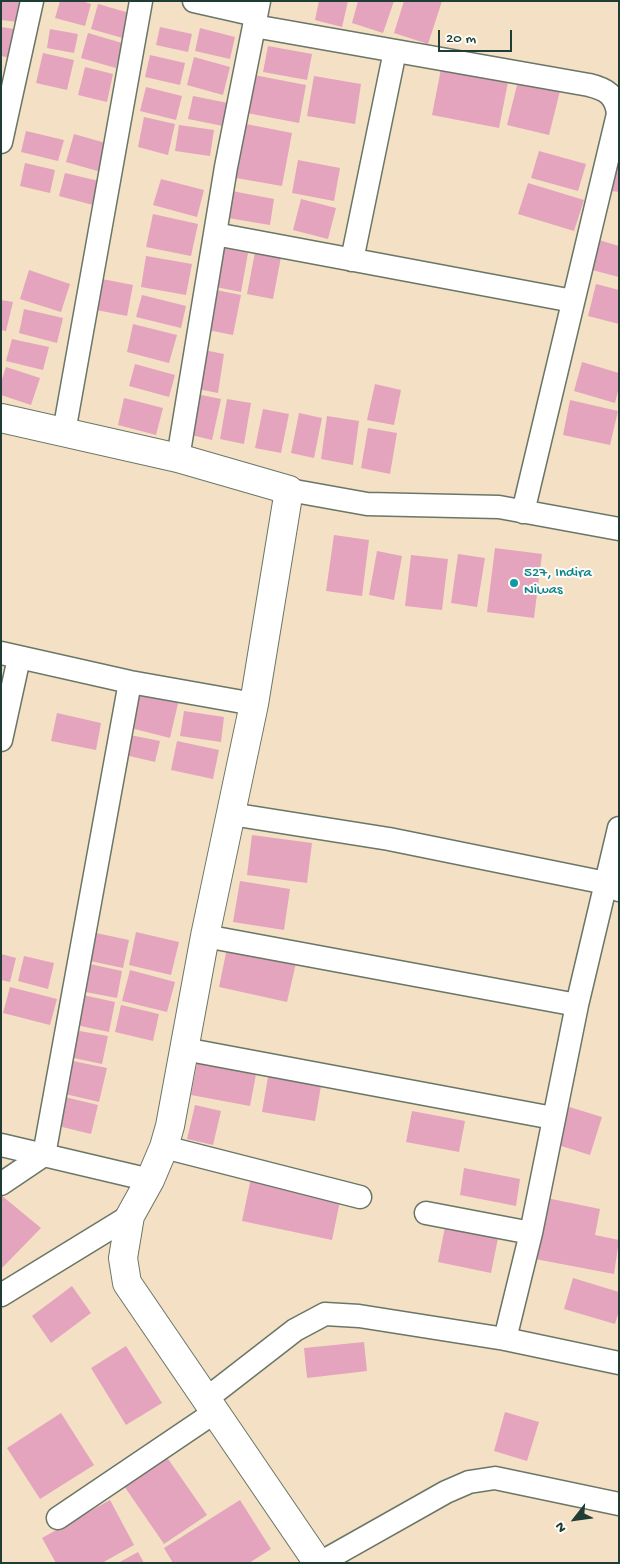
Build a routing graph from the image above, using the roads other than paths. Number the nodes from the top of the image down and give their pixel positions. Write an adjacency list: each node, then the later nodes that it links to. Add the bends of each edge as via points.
1 (32, 1): 6 (street)
2 (141, 1): 11 (street)
3 (194, 1): 4 (street)
4 (256, 14): 5 (street); 7 (street)
5 (395, 51): 8 (street); 9 (street, via 604,88 612,95 618,114)
6 (1, 142)
7 (216, 234): 8 (street); 12 (street)
8 (352, 260): 9 (street)
9 (573, 301): 14 (street)
10 (1, 418): 11 (street)
11 (64, 432): 12 (street)
12 (178, 458): 13 (street)
13 (289, 490): 14 (street, via 367,504 499,507); 18 (street)
14 (523, 512): 15 (street)
15 (619, 529)
16 (10, 656): 17 (street); 19 (street)
17 (130, 682): 18 (street); 29 (street)
18 (254, 704): 20 (street)
19 (1, 740)
20 (231, 814): 22 (street, via 389,839); 23 (street)
21 (619, 828): 22 (street)
22 (612, 887): 24 (street)
23 (205, 936): 24 (street); 25 (street)
24 (577, 1005): 26 (street)
25 (184, 1049): 26 (street); 28 (street)
26 (553, 1118): 35 (street)
27 (1, 1145): 29 (street)
28 (164, 1148): 30 (street); 32 (street)
29 (44, 1155): 30 (street); 31 (street)
30 (150, 1180): 34 (street)
31 (1, 1184)
32 (360, 1197)
33 (426, 1213): 35 (street)
34 (130, 1216): 36 (street); 39 (street, via 123,1258 127,1283)
35 (531, 1233): 37 (street)
36 (1, 1295)
37 (505, 1339): 38 (street); 39 (street, via 359,1316 325,1314 295,1330)
38 (619, 1364)
39 (210, 1405): 41 (street); 42 (street)
40 (619, 1504): 42 (street, via 496,1478 468,1482)
41 (58, 1518)
42 (319, 1563)

